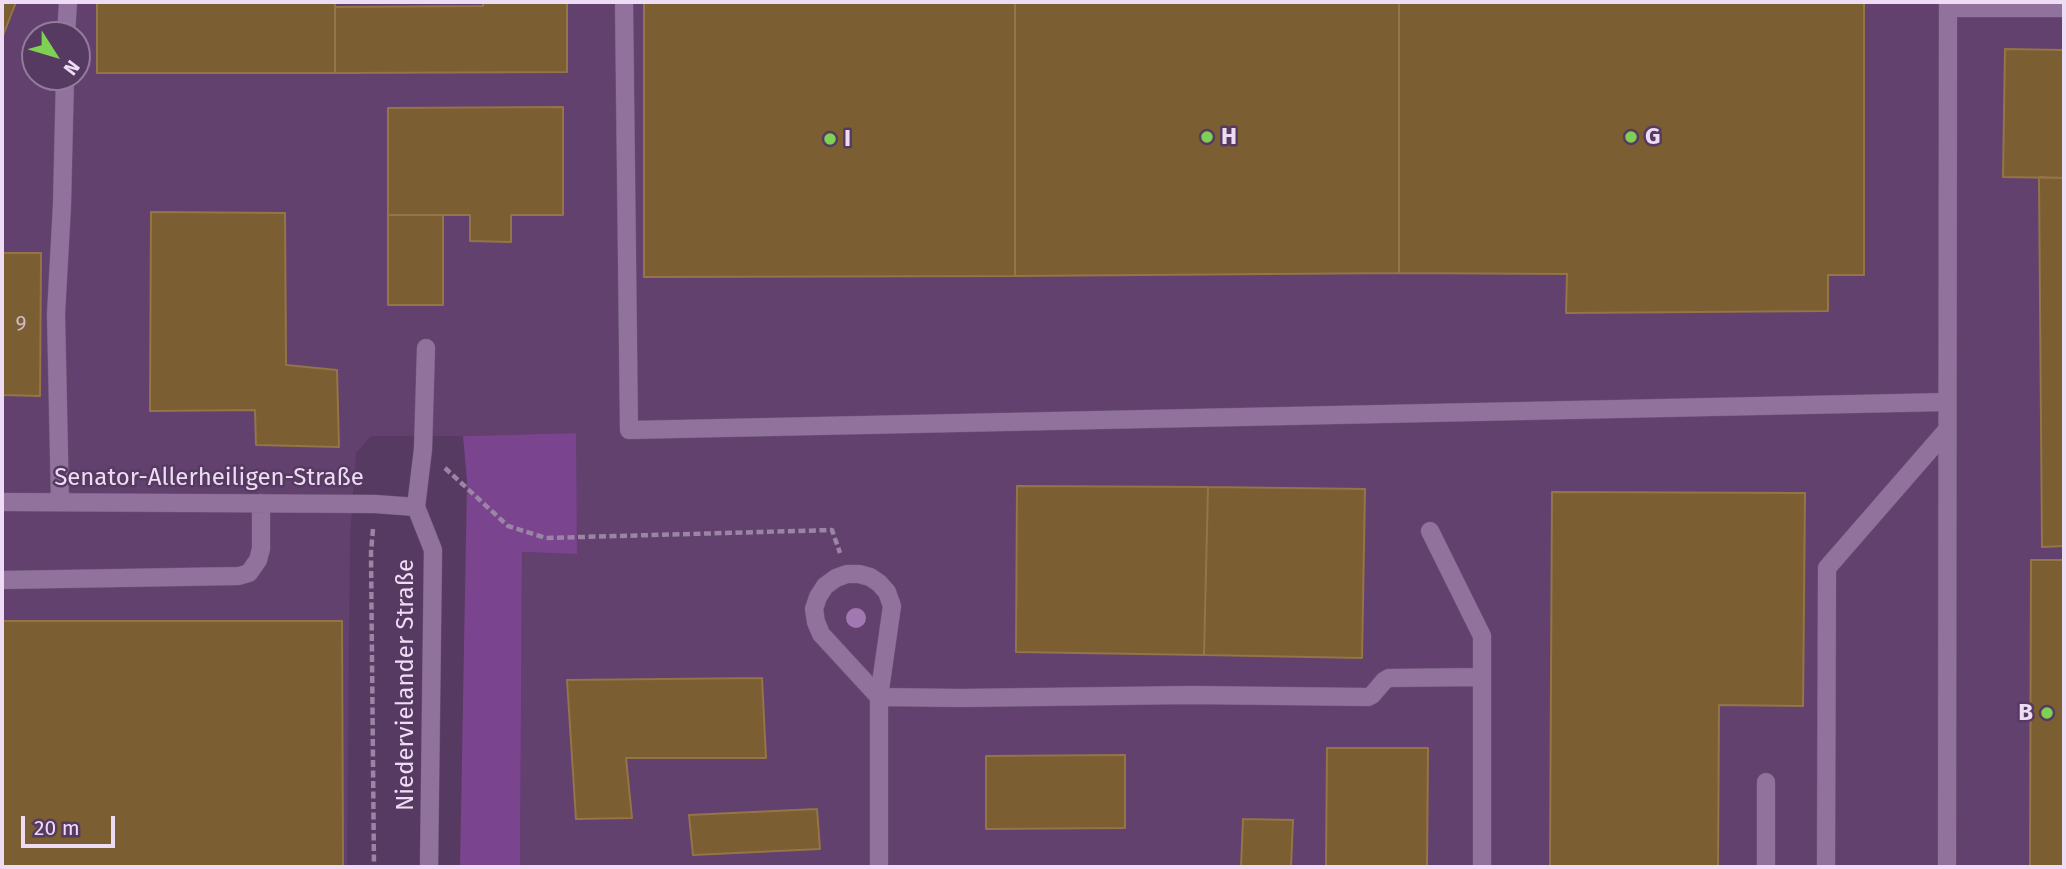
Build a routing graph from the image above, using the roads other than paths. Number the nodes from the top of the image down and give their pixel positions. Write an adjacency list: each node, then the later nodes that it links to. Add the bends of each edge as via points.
1 (68, 2): 5 (street)
2 (624, 2): 8 (street, via 629,430)
3 (1948, 5): 4 (street); 8 (street)
4 (2064, 8)
5 (67, 21)
6 (65, 91): 11 (street, via 56,314)
7 (426, 348): 13 (street)
8 (1947, 402): 9 (street)
9 (1947, 430): 23 (street, via 1827,568); 24 (street)
10 (2, 502): 11 (street, Senator-Allerheiligen-Straße)
11 (60, 502): 12 (street, Senator-Allerheiligen-Straße)
12 (261, 503): 13 (street, Senator-Allerheiligen-Straße); 15 (street, via 258,560 249,573 239,576)
13 (416, 507): 19 (street, Niedervielander Straße, via 433,551)
14 (1430, 531): 16 (street, via 1482,636)
15 (2, 580)
16 (1482, 677): 17 (street, via 1389,678 1368,697); 21 (street)
17 (879, 697): 17 (street, via 892,607 879,583 847,574 825,586 814,609 816,622 821,635); 20 (street)
18 (1766, 782): 22 (street)
19 (429, 867)
20 (879, 867)
21 (1482, 867)
22 (1766, 867)
23 (1826, 867)
24 (1947, 867)

